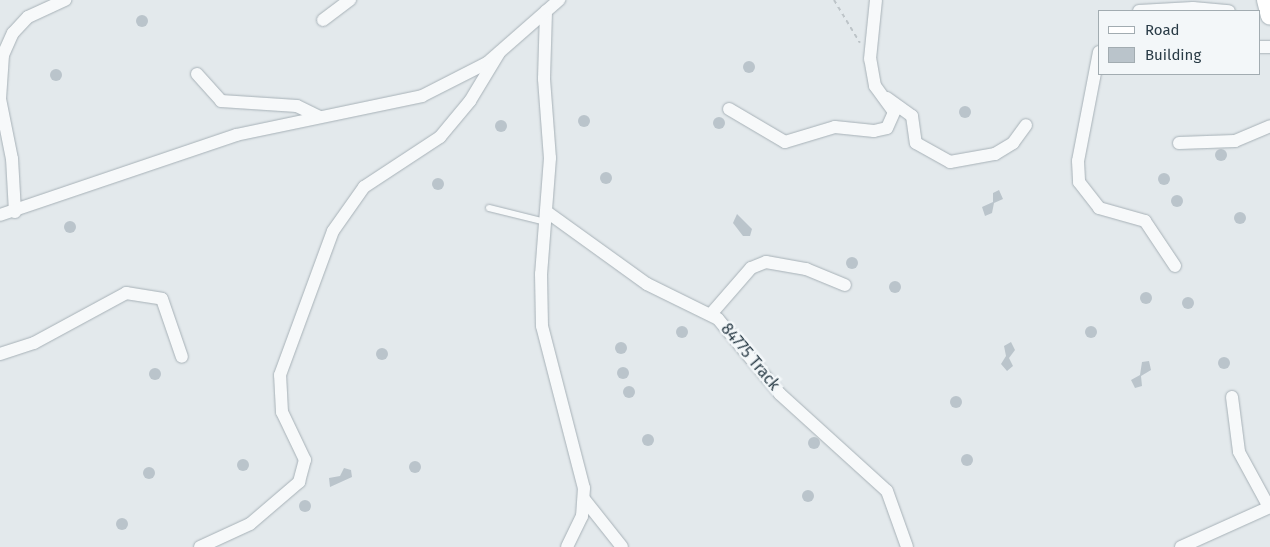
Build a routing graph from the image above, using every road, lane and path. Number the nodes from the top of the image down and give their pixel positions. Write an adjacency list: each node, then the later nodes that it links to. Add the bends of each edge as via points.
1 (65, 0): 23 (street, via 28,17 13,32 3,55 0,99 12,159)
2 (350, 0): 11 (street)
3 (559, 0): 9 (street)
4 (834, 0): 14 (path)
5 (876, 0): 14 (street)
6 (1266, 0): 10 (main road)
7 (1157, 10): 8 (street)
8 (1217, 10)
9 (546, 11): 12 (street); 25 (street)
10 (1270, 16)
11 (323, 20)
12 (499, 54): 18 (street, via 458,80 422,96); 34 (street, via 470,101 440,137 364,187 334,231 280,375 282,412 304,460 299,482 245,527)
13 (1098, 55): 26 (street, via 1091,76 1078,182 1100,208 1145,221)
14 (870, 58): 16 (street)
15 (198, 74): 18 (street, via 221,101 297,106)
16 (882, 96): 17 (street, via 894,112 887,128 874,131 835,127 788,142); 19 (street, via 908,111 916,143 950,162 995,154 1013,143)
17 (729, 109)
18 (320, 117): 23 (street, via 197,146)
19 (1026, 125)
20 (1270, 126): 21 (street, via 1235,141)
21 (1180, 143)
22 (489, 208): 25 (lane)
23 (15, 212): 24 (street)
24 (0, 215)
25 (547, 217): 28 (street, 84775 Track, via 647,284); 32 (street, via 542,326 547,357 582,474)
26 (1175, 266)
27 (846, 285): 28 (street, via 806,269 766,262 745,274)
28 (711, 314): 37 (street, 84775 Track, via 780,394 887,491)
29 (0, 354): 30 (street, via 34,343 115,296 135,293 156,296 166,305)
30 (182, 357)
31 (1232, 397): 33 (street, via 1239,452)
32 (584, 499): 35 (street, via 580,522); 36 (street)
33 (1269, 507): 38 (street)
34 (200, 547)
35 (567, 547)
36 (622, 547)
37 (907, 547)
38 (1181, 547)

